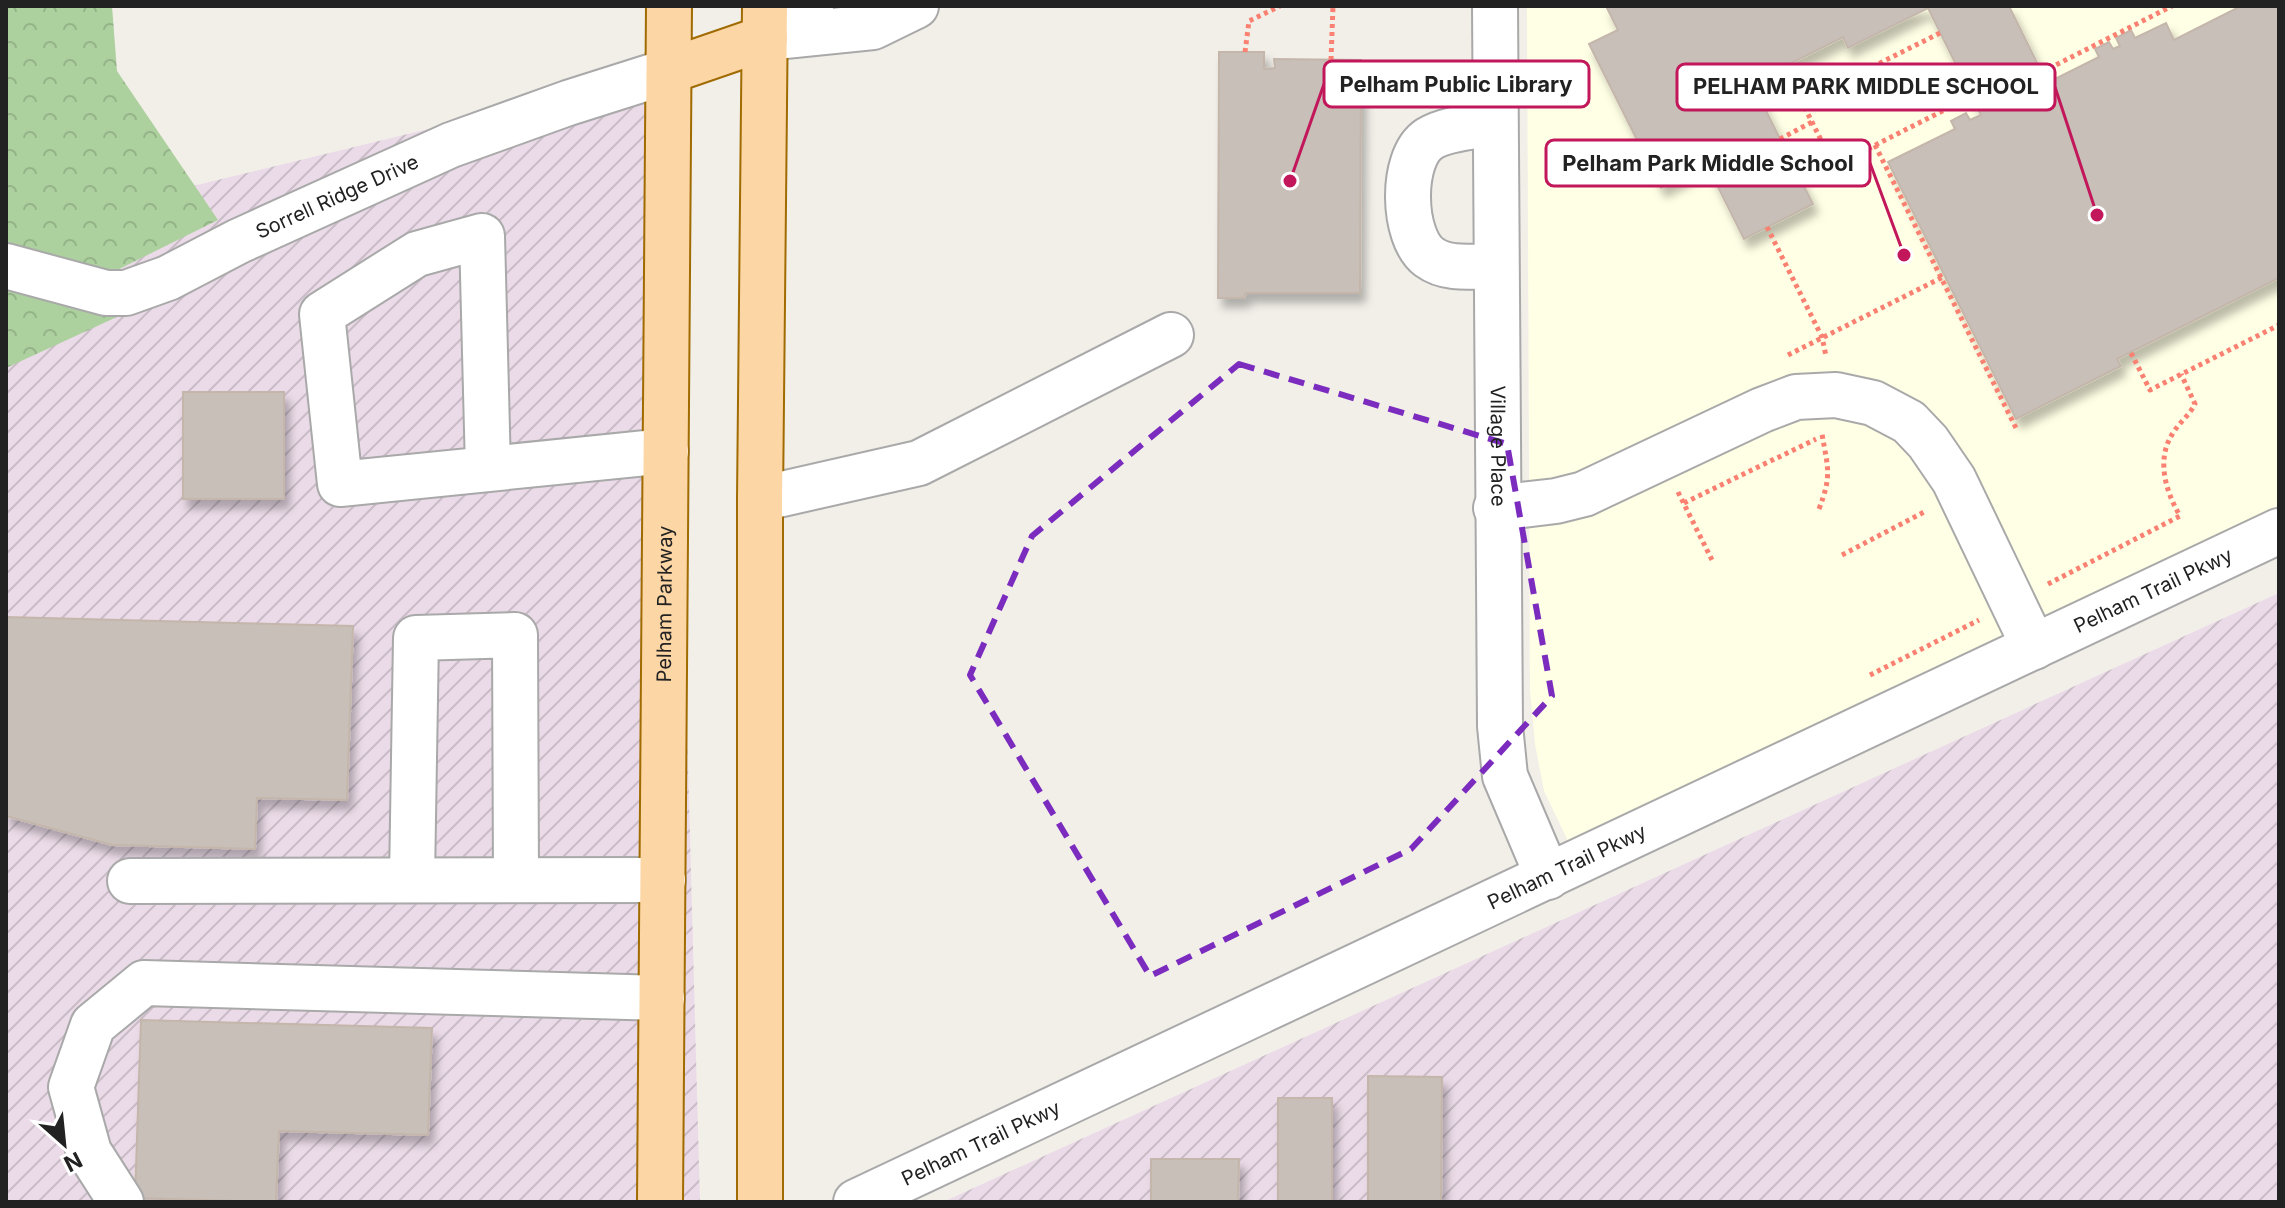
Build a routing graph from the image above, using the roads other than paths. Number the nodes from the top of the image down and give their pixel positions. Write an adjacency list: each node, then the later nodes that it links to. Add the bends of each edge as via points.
1 (669, 6): 6 (main road, Pelham Parkway)
2 (811, 6): 5 (street)
3 (916, 6): 5 (street, via 873,27)
4 (1495, 6): 7 (street, Village Place)
5 (765, 22): 6 (main road); 13 (main road)
6 (669, 71): 8 (street, Sorrell Ridge Drive, via 451,145 126,293 106,293); 11 (main road, Pelham Parkway)
7 (1495, 123): 9 (street, Village Place); 9 (street, via 1430,138 1411,161 1409,179 1413,235 1429,257 1459,267)
8 (6, 266)
9 (1496, 266): 14 (street, Village Place)
10 (1171, 335): 13 (street, via 919,463)
11 (666, 451): 12 (street); 20 (main road, Pelham Parkway)
12 (488, 469): 12 (street, via 340,484 322,314 417,254 482,236)
13 (760, 499): 25 (main road)
14 (1496, 508): 16 (street, via 1584,494 1796,397 1836,395 1873,403 1909,422 1928,442 1960,493); 17 (street, Village Place, via 1505,776)
15 (2279, 531): 16 (street, Pelham Trail Pkwy)
16 (2034, 647): 17 (street, Pelham Trail Pkwy)
17 (1548, 877): 26 (street, Pelham Trail Pkwy)
18 (516, 878): 19 (street); 19 (street, via 515,635 416,638); 20 (street)
19 (412, 879): 21 (street)
20 (663, 880): 22 (main road, Pelham Parkway)
21 (130, 881)
22 (662, 998): 23 (street, via 144,983 93,1025 71,1087 89,1152); 24 (main road, Pelham Parkway)
23 (121, 1202)
24 (660, 1202)
25 (760, 1202)
26 (856, 1202)

